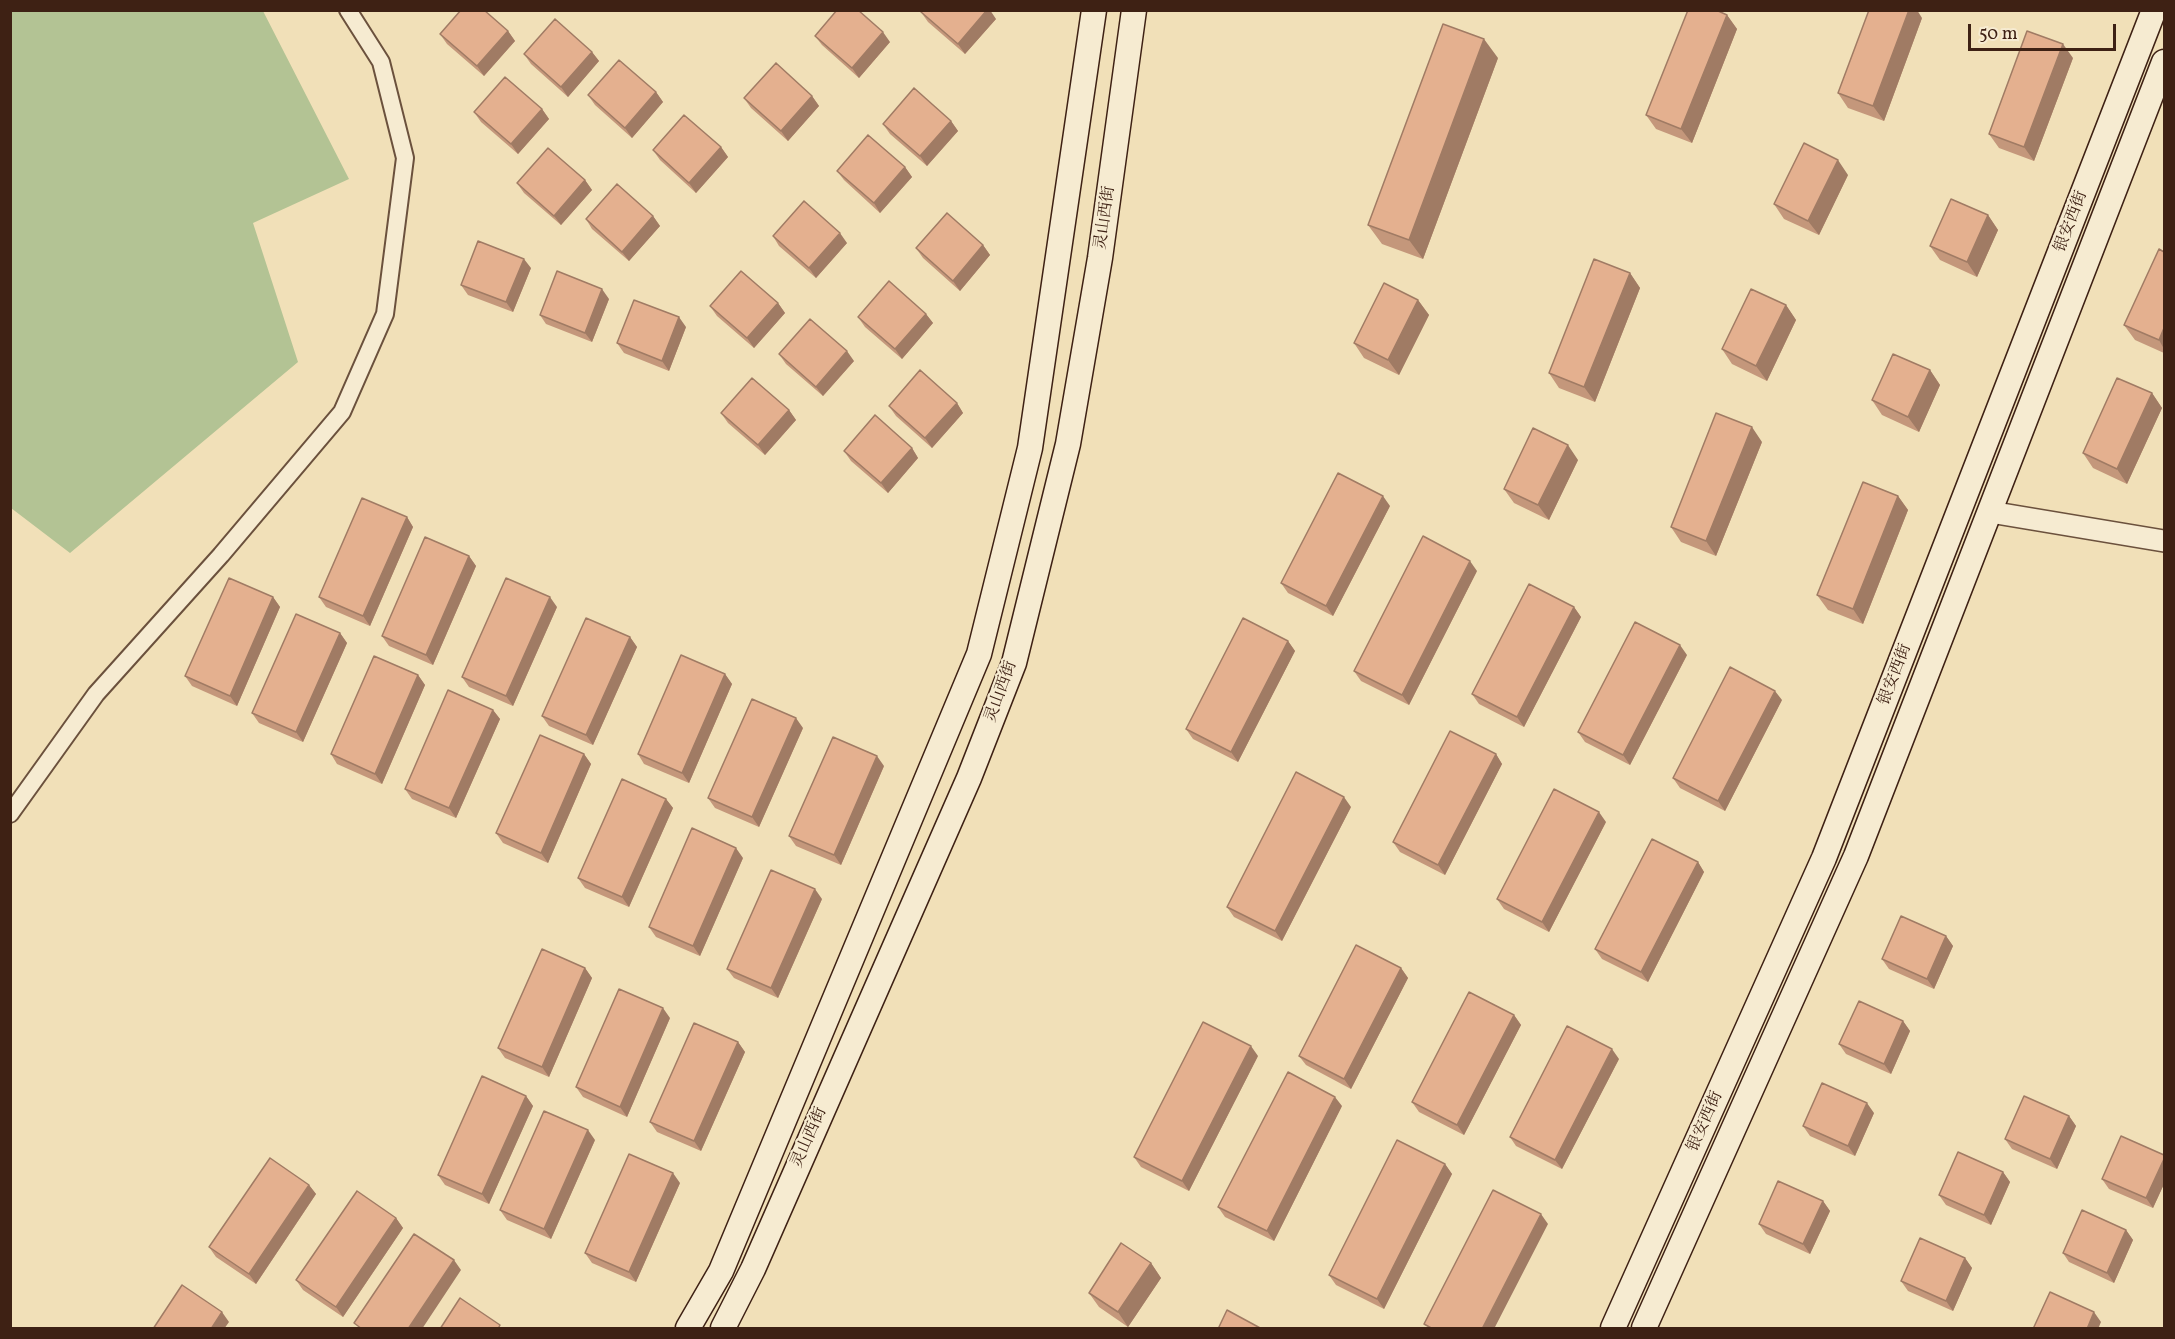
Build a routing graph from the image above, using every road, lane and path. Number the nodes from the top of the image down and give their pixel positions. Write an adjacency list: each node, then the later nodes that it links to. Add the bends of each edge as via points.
1 (348, 10): 8 (street, via 381,62 405,158 385,314 342,412 96,694)
2 (1094, 10): 9 (main road, 灵山西街, via 1029,448 979,654 721,1271)
3 (1134, 10): 10 (main road, 灵山西街, via 1100,258 1068,444 1014,663 969,778)
4 (2154, 10): 11 (main road, 银安西街, via 1824,858)
5 (2164, 62): 6 (main road, 银安西街)
6 (1990, 512): 7 (street); 12 (main road, 银安西街, via 1856,856)
7 (2164, 541)
8 (10, 814)
9 (688, 1329)
10 (723, 1329)
11 (1613, 1329)
12 (1644, 1329)

